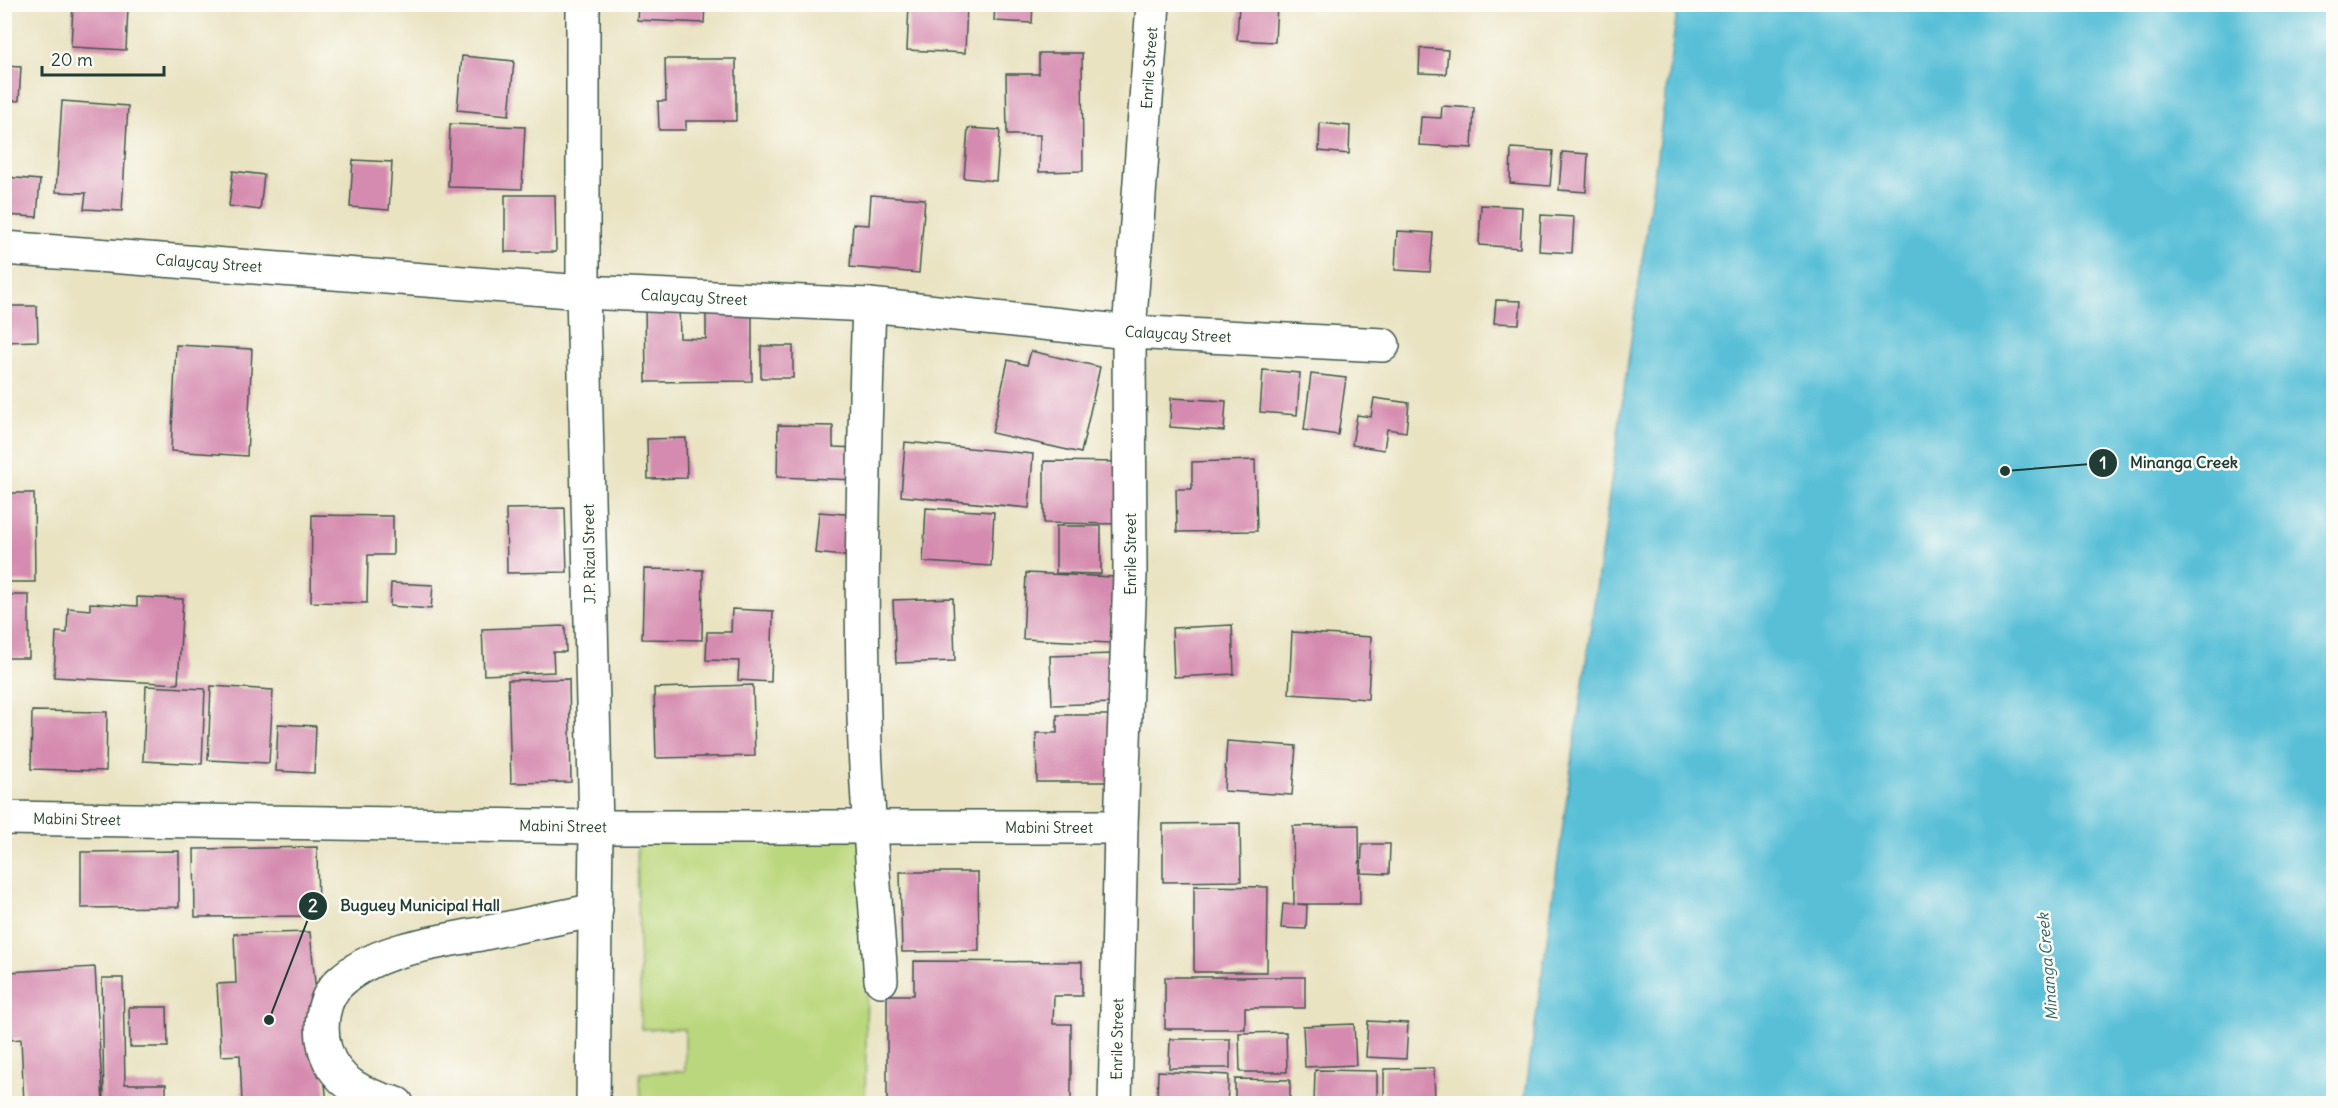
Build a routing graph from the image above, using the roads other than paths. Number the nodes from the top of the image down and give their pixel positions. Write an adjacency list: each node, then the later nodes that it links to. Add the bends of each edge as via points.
1 (584, 4): 4 (street, J.P. Rizal Street)
2 (1153, 4): 6 (street, Enrile Street)
3 (4, 248): 4 (street, Calaycay Street)
4 (583, 292): 5 (street, Calaycay Street); 10 (street, J.P. Rizal Street)
5 (869, 305): 6 (street, Calaycay Street); 9 (street, via 862,639)
6 (1129, 332): 7 (street, Calaycay Street); 11 (street, Enrile Street, via 1130,574)
7 (1383, 345)
8 (4, 818): 10 (street, Mabini Street)
9 (871, 826): 10 (street, Mabini Street); 11 (street, Mabini Street); 13 (street)
10 (596, 827): 12 (street, J.P. Rizal Street)
11 (1121, 827): 16 (street, Enrile Street)
12 (596, 910): 14 (street, via 389,955 360,967 339,982 323,1012 327,1057 344,1081 359,1091); 15 (street, J.P. Rizal Street)
13 (882, 980)
14 (397, 1104)
15 (593, 1104)
16 (1115, 1104)

